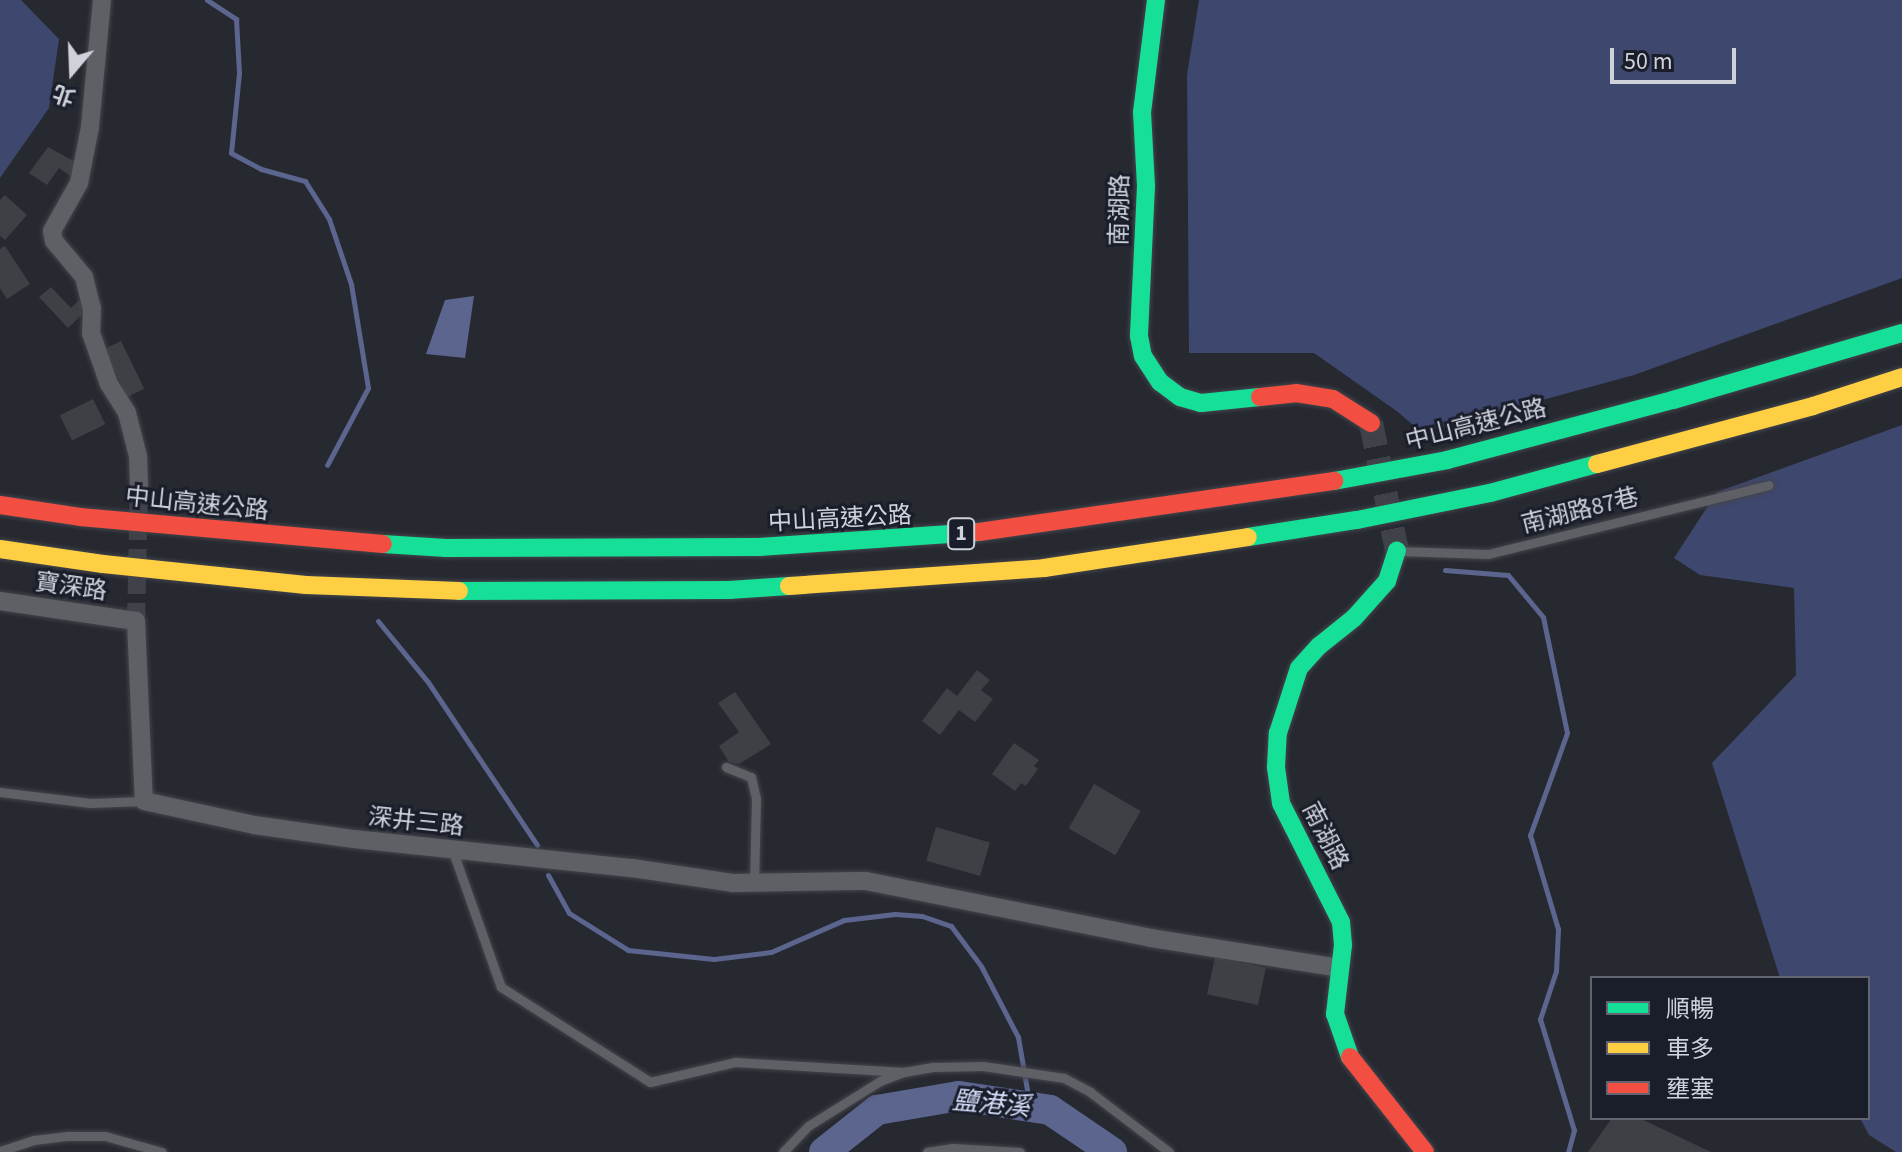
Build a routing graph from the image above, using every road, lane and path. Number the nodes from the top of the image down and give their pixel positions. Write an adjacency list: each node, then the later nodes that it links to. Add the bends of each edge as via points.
1 (102, 0): 7 (street, via 79,183 52,231 54,241 84,277 92,308 91,333 109,384 127,413)
2 (1156, 0): 5 (main road, 南湖路, via 1142,112 1143,356 1160,382 1180,397 1201,403 1296,393 1333,399)
3 (1902, 333): 8 (main road, 中山高速公路 / 1, via 1447,460 1281,491 929,537 759,547 446,548)
4 (1902, 377): 9 (main road, 1, via 1490,493 1357,520 1044,568 729,590 434,591 306,585)
5 (1371, 423)
6 (1769, 485): 10 (lane, 南湖路87巷, via 1488,554)
7 (139, 486)
8 (0, 505)
9 (0, 549)
10 (1397, 551): 17 (main road, 南湖路, via 1387,581 1299,668 1278,733 1281,803 1341,922)
11 (0, 601): 14 (street, 寶深路, via 136,621)
12 (726, 767): 16 (lane, via 751,777 756,798)
13 (0, 792): 14 (lane, via 90,803)
14 (144, 801): 15 (street, 深井三路, via 254,825)
15 (452, 849): 16 (street, 深井三路); 18 (lane, via 501,987 650,1082 735,1062)
16 (754, 884): 17 (street, 深井三路, via 866,881 1151,938)
17 (1340, 968): 25 (main road, 南湖路, via 1335,1014 1346,1053)
18 (904, 1072): 21 (lane, via 837,1106); 24 (lane, via 983,1066 1049,1073 1090,1092)
19 (0, 1151): 20 (lane, via 34,1140 105,1136)
20 (162, 1152)
21 (783, 1152)
22 (927, 1152): 23 (lane)
23 (1020, 1152)
24 (1169, 1152)
25 (1425, 1152)

